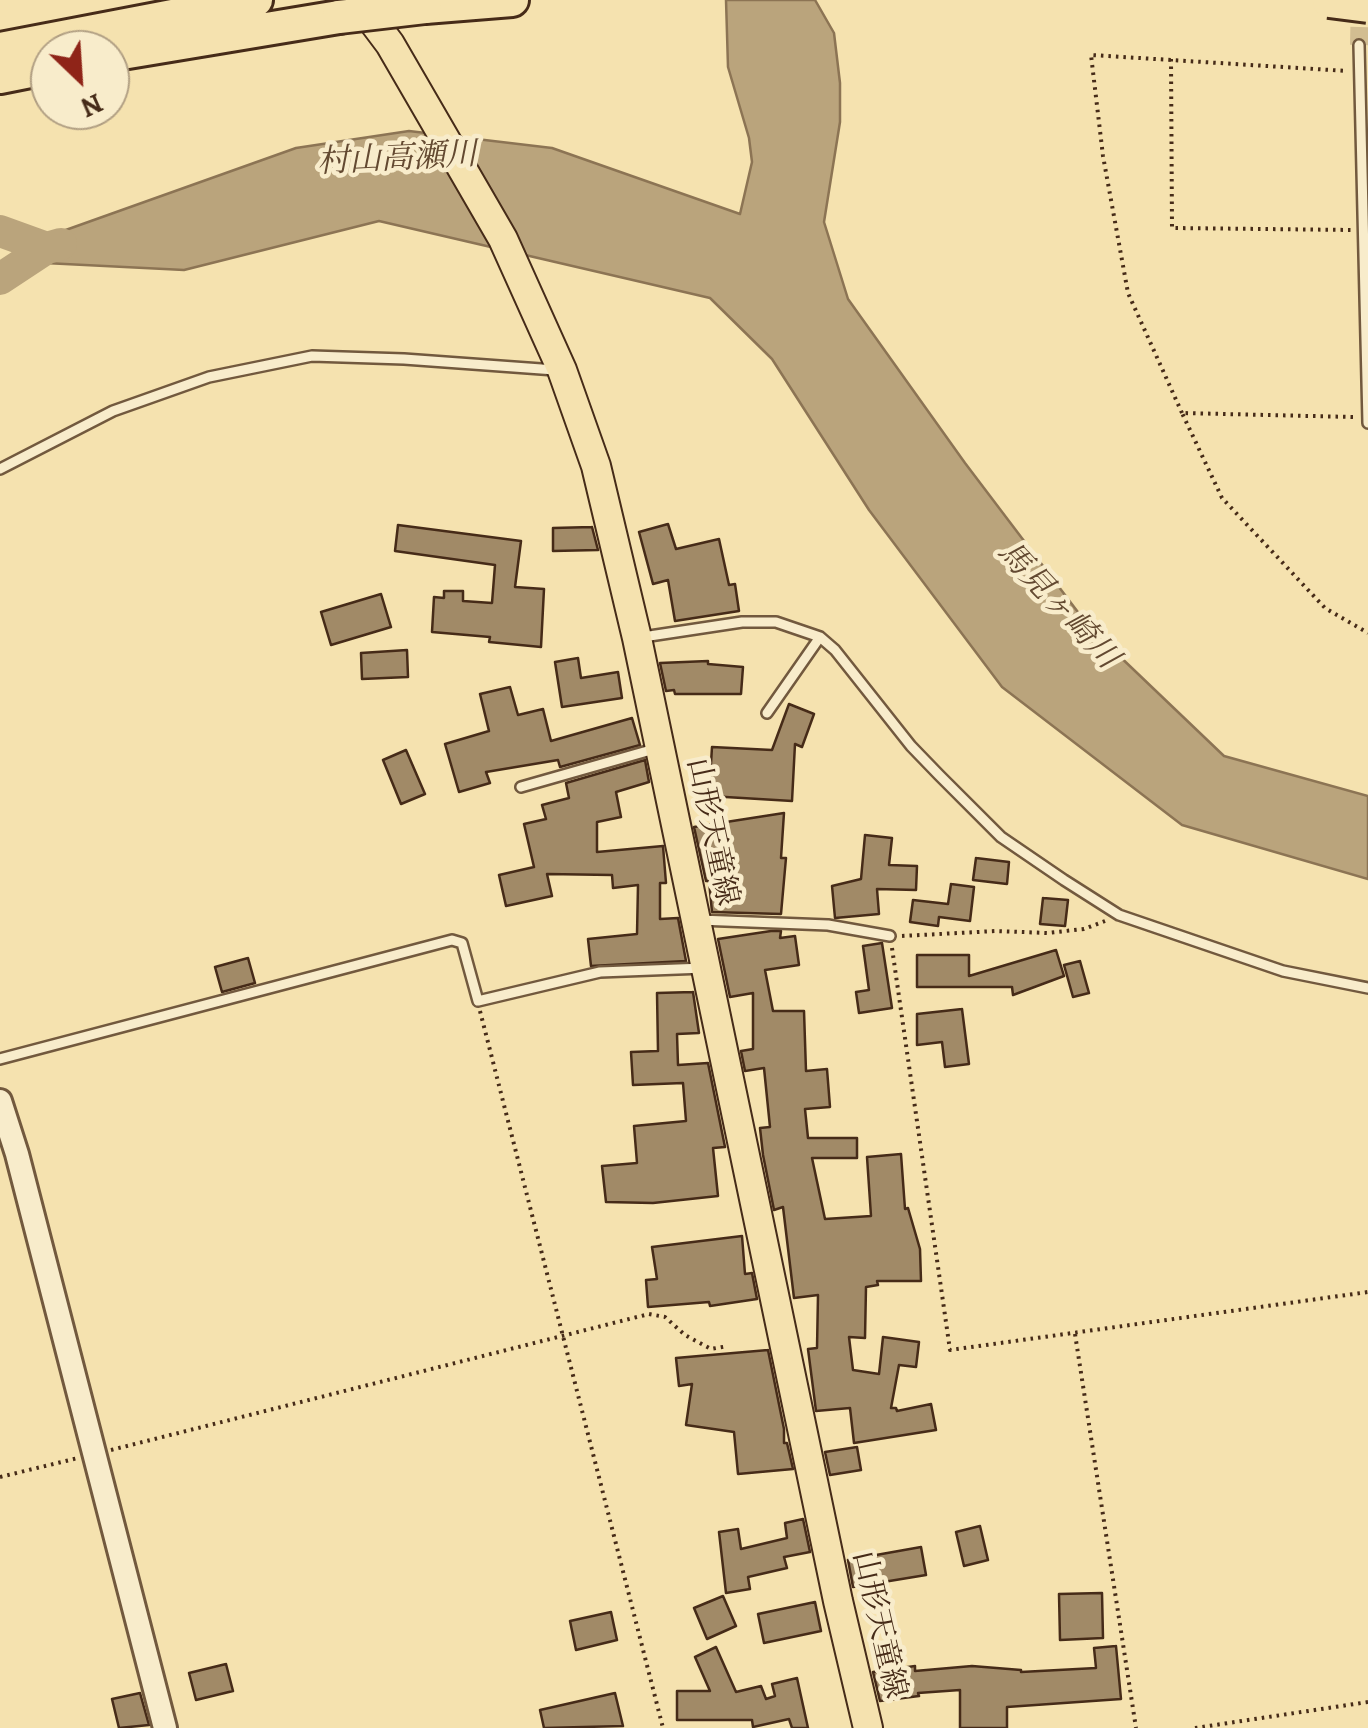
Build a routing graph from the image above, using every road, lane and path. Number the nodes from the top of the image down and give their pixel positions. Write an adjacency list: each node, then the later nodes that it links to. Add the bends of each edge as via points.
1 (256, 0): 8 (highway)
2 (512, 0): 6 (highway, bridge)
3 (1320, 0): 4 (highway)
4 (1329, 1): 5 (highway, bridge)
5 (1368, 6)
6 (348, 8): 9 (highway); 15 (main road, 山形天童線, via 390,44 434,117 503,239)
7 (1359, 46): 12 (lane)
8 (0, 48)
9 (130, 51)
10 (1170, 59): 12 (path); 14 (path, via 1172,228); 16 (path, via 1091,55 1128,293)
11 (30, 71): 13 (highway)
12 (1365, 73): 14 (lane)
13 (0, 77)
14 (1364, 230): 17 (lane)
15 (562, 370): 18 (lane, via 312,356 208,377 113,411); 21 (main road, 山形天童線, via 596,466)
16 (1182, 413): 17 (path); 19 (path, via 1222,498 1325,608)
17 (1368, 420)
18 (0, 469)
19 (1368, 633)
20 (820, 637): 21 (lane, via 776,622 742,622); 22 (lane); 25 (lane, via 911,746 1001,836)
21 (637, 638): 23 (main road, 山形天童線)
22 (766, 713)
23 (659, 748): 24 (lane); 26 (main road, 山形天童線)
24 (521, 788)
25 (1119, 915): 27 (path, via 1084,930 1046,934); 29 (lane, via 1283,971)
26 (696, 920): 27 (lane, via 828,925); 28 (main road, 山形天童線)
27 (890, 936): 34 (path, via 950,1350)
28 (707, 968): 30 (lane, via 600,972); 42 (main road, 山形天童線)
29 (1368, 988)
30 (478, 1001): 31 (lane, via 462,943 452,940); 35 (path)
31 (0, 1059)
32 (0, 1100): 37 (street)
33 (1368, 1292): 34 (path)
34 (1076, 1334): 43 (path)
35 (561, 1335): 36 (path, via 649,1314 665,1316 711,1348); 37 (path); 41 (path)
36 (728, 1346)
37 (94, 1454): 38 (path); 40 (street)
38 (0, 1477)
39 (1368, 1702): 44 (path)
40 (165, 1728)
41 (663, 1728)
42 (868, 1728)
43 (1136, 1728)
44 (1195, 1728)

